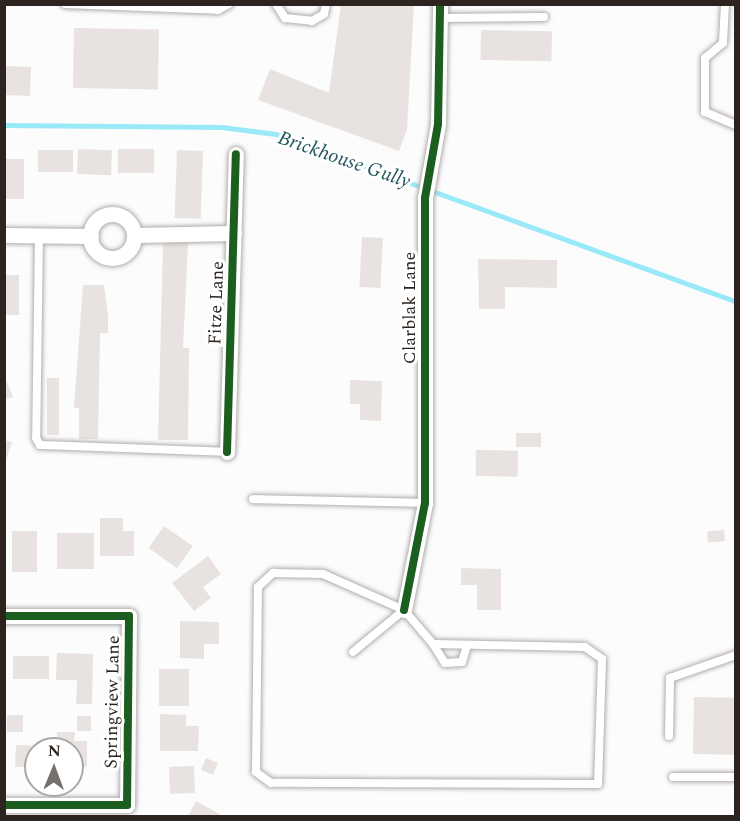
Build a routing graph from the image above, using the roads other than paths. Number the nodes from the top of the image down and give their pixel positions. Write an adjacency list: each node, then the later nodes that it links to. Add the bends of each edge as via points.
1 (65, 4): 2 (lane, via 206,10)
2 (229, 4)
3 (276, 4): 4 (lane, via 285,18 312,21 324,14)
4 (326, 4)
5 (725, 7): 6 (lane); 9 (lane, via 723,43 705,58 705,112)
6 (735, 10)
7 (440, 11): 8 (lane); 18 (street, Clarblak Lane, via 438,124 425,198)
8 (544, 17)
9 (735, 125)
10 (236, 154): 11 (street, Fitze Lane)
11 (234, 233): 14 (street); 16 (street, Fitze Lane)
12 (4, 235): 13 (street)
13 (39, 235): 15 (street); 16 (lane, via 36,438 40,445)
14 (134, 235): 15 (street, via 128,220 112,214 97,220); 15 (street, via 129,251 113,258 97,251)
15 (91, 236)
16 (227, 453)
17 (253, 499): 18 (lane)
18 (425, 503): 19 (street, Clarblak Lane)
19 (404, 610): 21 (lane); 22 (lane, via 323,574 273,573 258,587 256,772 271,783 598,784 602,659 585,646); 23 (lane)
20 (4, 616): 28 (street, Springview Lane, via 129,616 127,805)
21 (433, 644): 22 (lane); 22 (lane, via 446,663 462,662)
22 (467, 646)
23 (352, 652)
24 (735, 655): 25 (lane, via 670,678)
25 (669, 736)
26 (673, 777): 27 (lane)
27 (735, 777)
28 (4, 805)

